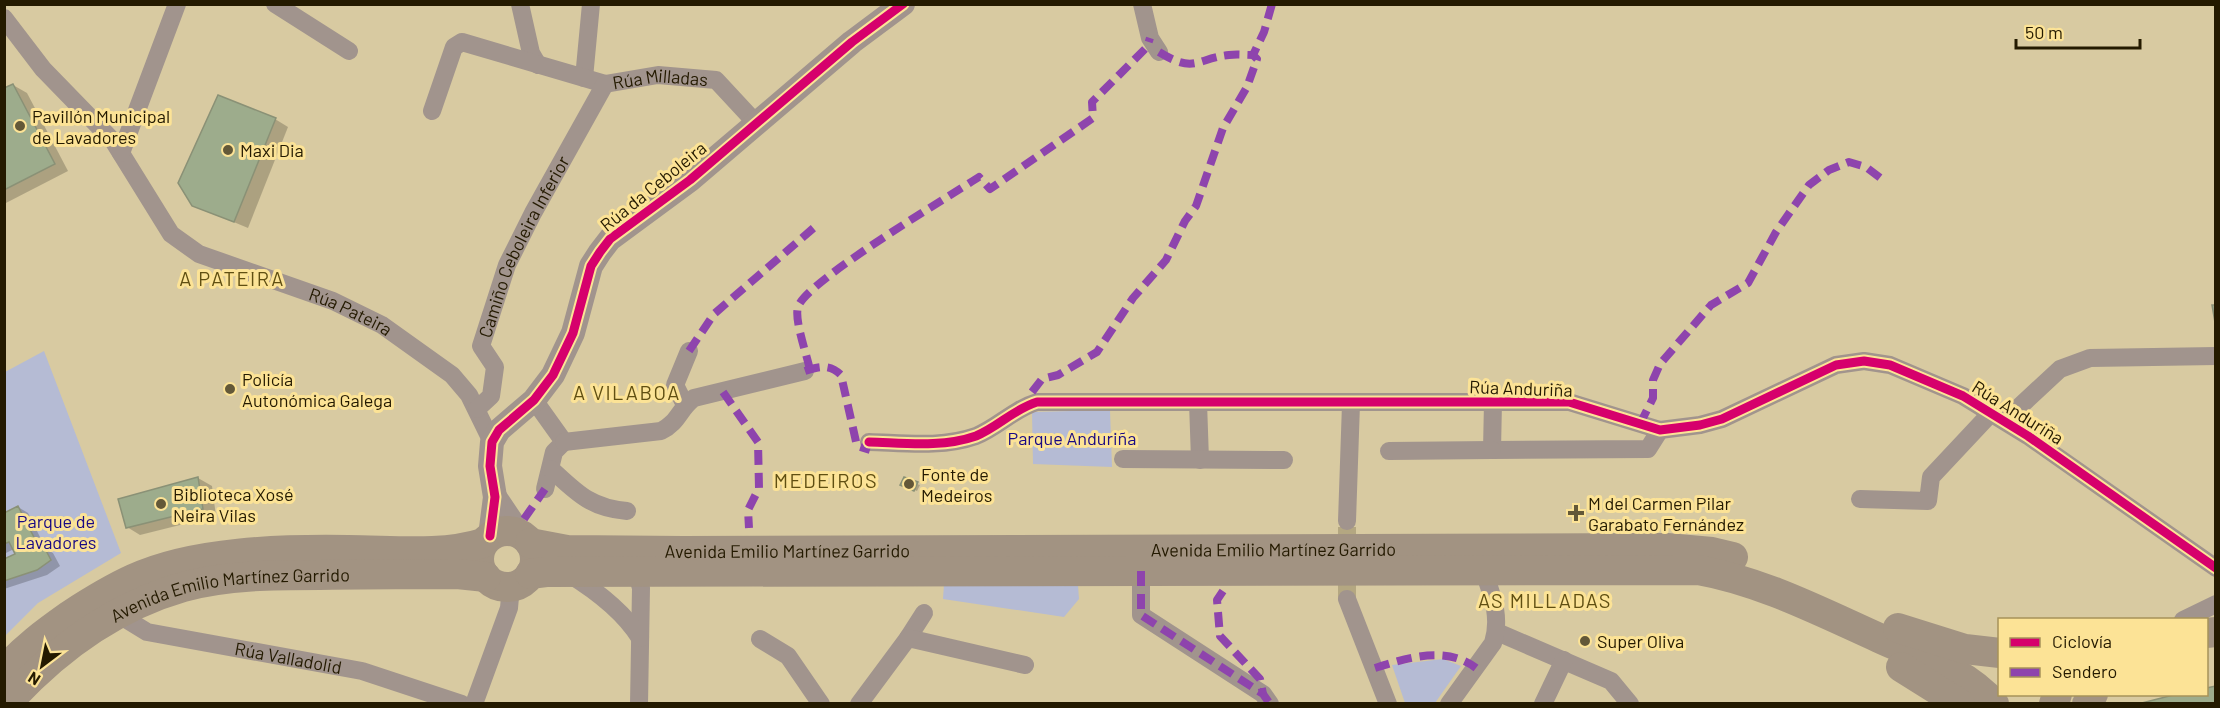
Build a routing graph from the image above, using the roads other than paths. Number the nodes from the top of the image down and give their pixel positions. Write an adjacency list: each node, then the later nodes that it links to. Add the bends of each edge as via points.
1 (177, 4): 15 (street)
2 (274, 4): 8 (street)
3 (520, 4): 10 (street, via 531,53)
4 (591, 4): 11 (street)
5 (903, 4): 14 (street, Rúa da Ceboleira)
6 (1142, 4): 9 (street, via 1150,38)
7 (4, 18): 15 (street, Rúa Pateira, via 43,69 98,123)
8 (349, 51)
9 (1160, 51)
10 (538, 65): 11 (street, Rúa Milladas); 13 (street, Rúa Milladas, via 462,42 454,47)
11 (584, 78): 12 (street, Rúa Milladas)
12 (606, 84): 14 (street, Rúa Milladas, via 658,75 716,80); 24 (street, Camiño Ceboleira Inferior, via 507,266 481,346 495,367 491,396)
13 (432, 111)
14 (755, 122): 19 (street, Rúa da Ceboleira, via 690,180 610,239 583,287 567,346 553,375)
15 (121, 153): 24 (street, Rúa Pateira, via 171,234 186,247 333,301 382,325 452,375)
16 (689, 351): 23 (street, via 675,385)
17 (2216, 356): 25 (street, via 2091,358 2060,369)
18 (805, 371): 23 (street, via 694,398)
19 (534, 400): 28 (street, Rúa da Ceboleira, via 505,423); 29 (street)
20 (1198, 402): 22 (street, Rúa Anduriña); 27 (street, Rúa Anduriña, via 1037,402 1022,406 976,435 935,444); 33 (street)
21 (1493, 402): 22 (street, Rúa Anduriña); 26 (street, Rúa Anduriña, via 1569,402); 30 (street)
22 (1351, 404): 40 (street)
23 (685, 405): 29 (street, via 675,424 661,431)
24 (477, 409): 28 (street, Rúa Pateira)
25 (1998, 417): 26 (street, Rúa Anduriña, via 1963,396 1890,365 1864,361 1836,366 1722,419); 38 (street, via 1931,477 1928,501); 45 (street, Rúa Anduriña)
26 (1660, 430): 30 (street, via 1648,449)
27 (869, 441)
28 (492, 442): 37 (street, Rúa Pateira, via 490,466)
29 (564, 442): 35 (street, via 554,452)
30 (1492, 450): 31 (street)
31 (1389, 451)
32 (1124, 459): 33 (street)
33 (1200, 460): 34 (street)
34 (1284, 460)
35 (551, 469): 36 (street); 39 (street, via 584,500 610,510)
36 (545, 489)
37 (495, 497): 41 (street, Rúa Pateira); 42 (street, Rúa Pateira)
38 (1860, 499)
39 (627, 511)
40 (1347, 521)
41 (525, 539): 42 (main road, via 502,531); 43 (main road, Avenida Emilio Martínez Garrido, via 555,549); 50 (main road, via 535,559)
42 (487, 540): 50 (main road, via 479,561); 63 (main road, Avenida Emilio Martínez Garrido, via 442,550 252,552 171,567 133,579 83,606 20,653)
43 (609, 550): 44 (main road, Avenida Emilio Martínez Garrido); 49 (street)
44 (1479, 560): 46 (main road, Avenida Emilio Martínez Garrido); 47 (main road, Avenida Emilio Martínez Garrido); 56 (street, via 1496,609); 60 (main road, Avenida Emilio Martínez Garrido, via 1667,548 1712,552 1753,564 1923,637 1965,649)
45 (2215, 568)
46 (1676, 570): 75 (main road, via 1716,580 1821,626 1899,665); 76 (main road, via 1698,570 1735,579 1858,629 1955,673)
47 (1141, 571): 49 (main road, Avenida Emilio Martínez Garrido); 70 (street, via 1141,615 1263,694)
48 (565, 572): 49 (main road, Avenida Emilio Martínez Garrido); 50 (main road, Avenida Emilio Martínez Garrido); 57 (street, via 585,583 623,616)
49 (643, 577): 57 (street)
50 (509, 579): 52 (main road, Avenida Emilio Martínez Garrido, via 402,574 272,575 184,586); 66 (street, via 509,609)
51 (1347, 599): 71 (street)
52 (116, 613): 64 (main road, Avenida Emilio Martínez Garrido, via 40,669); 65 (street, Rúa Valladolid, via 147,632 362,671)
53 (924, 613): 58 (street)
54 (2213, 615): 55 (street)
55 (2194, 618)
56 (1497, 632): 61 (street); 72 (street)
57 (640, 638): 67 (street)
58 (908, 638): 62 (street); 69 (street)
59 (760, 639): 68 (street, via 788,656)
60 (1998, 653)
61 (1564, 660): 73 (street); 74 (street, via 1611,681)
62 (1025, 665)
63 (4, 671)
64 (6, 704)
65 (462, 704)
66 (474, 704)
67 (639, 704)
68 (821, 704)
69 (859, 704)
70 (1270, 704)
71 (1388, 704)
72 (1449, 704)
73 (1543, 704)
74 (1630, 704)
75 (1960, 704)
76 (1994, 704)

